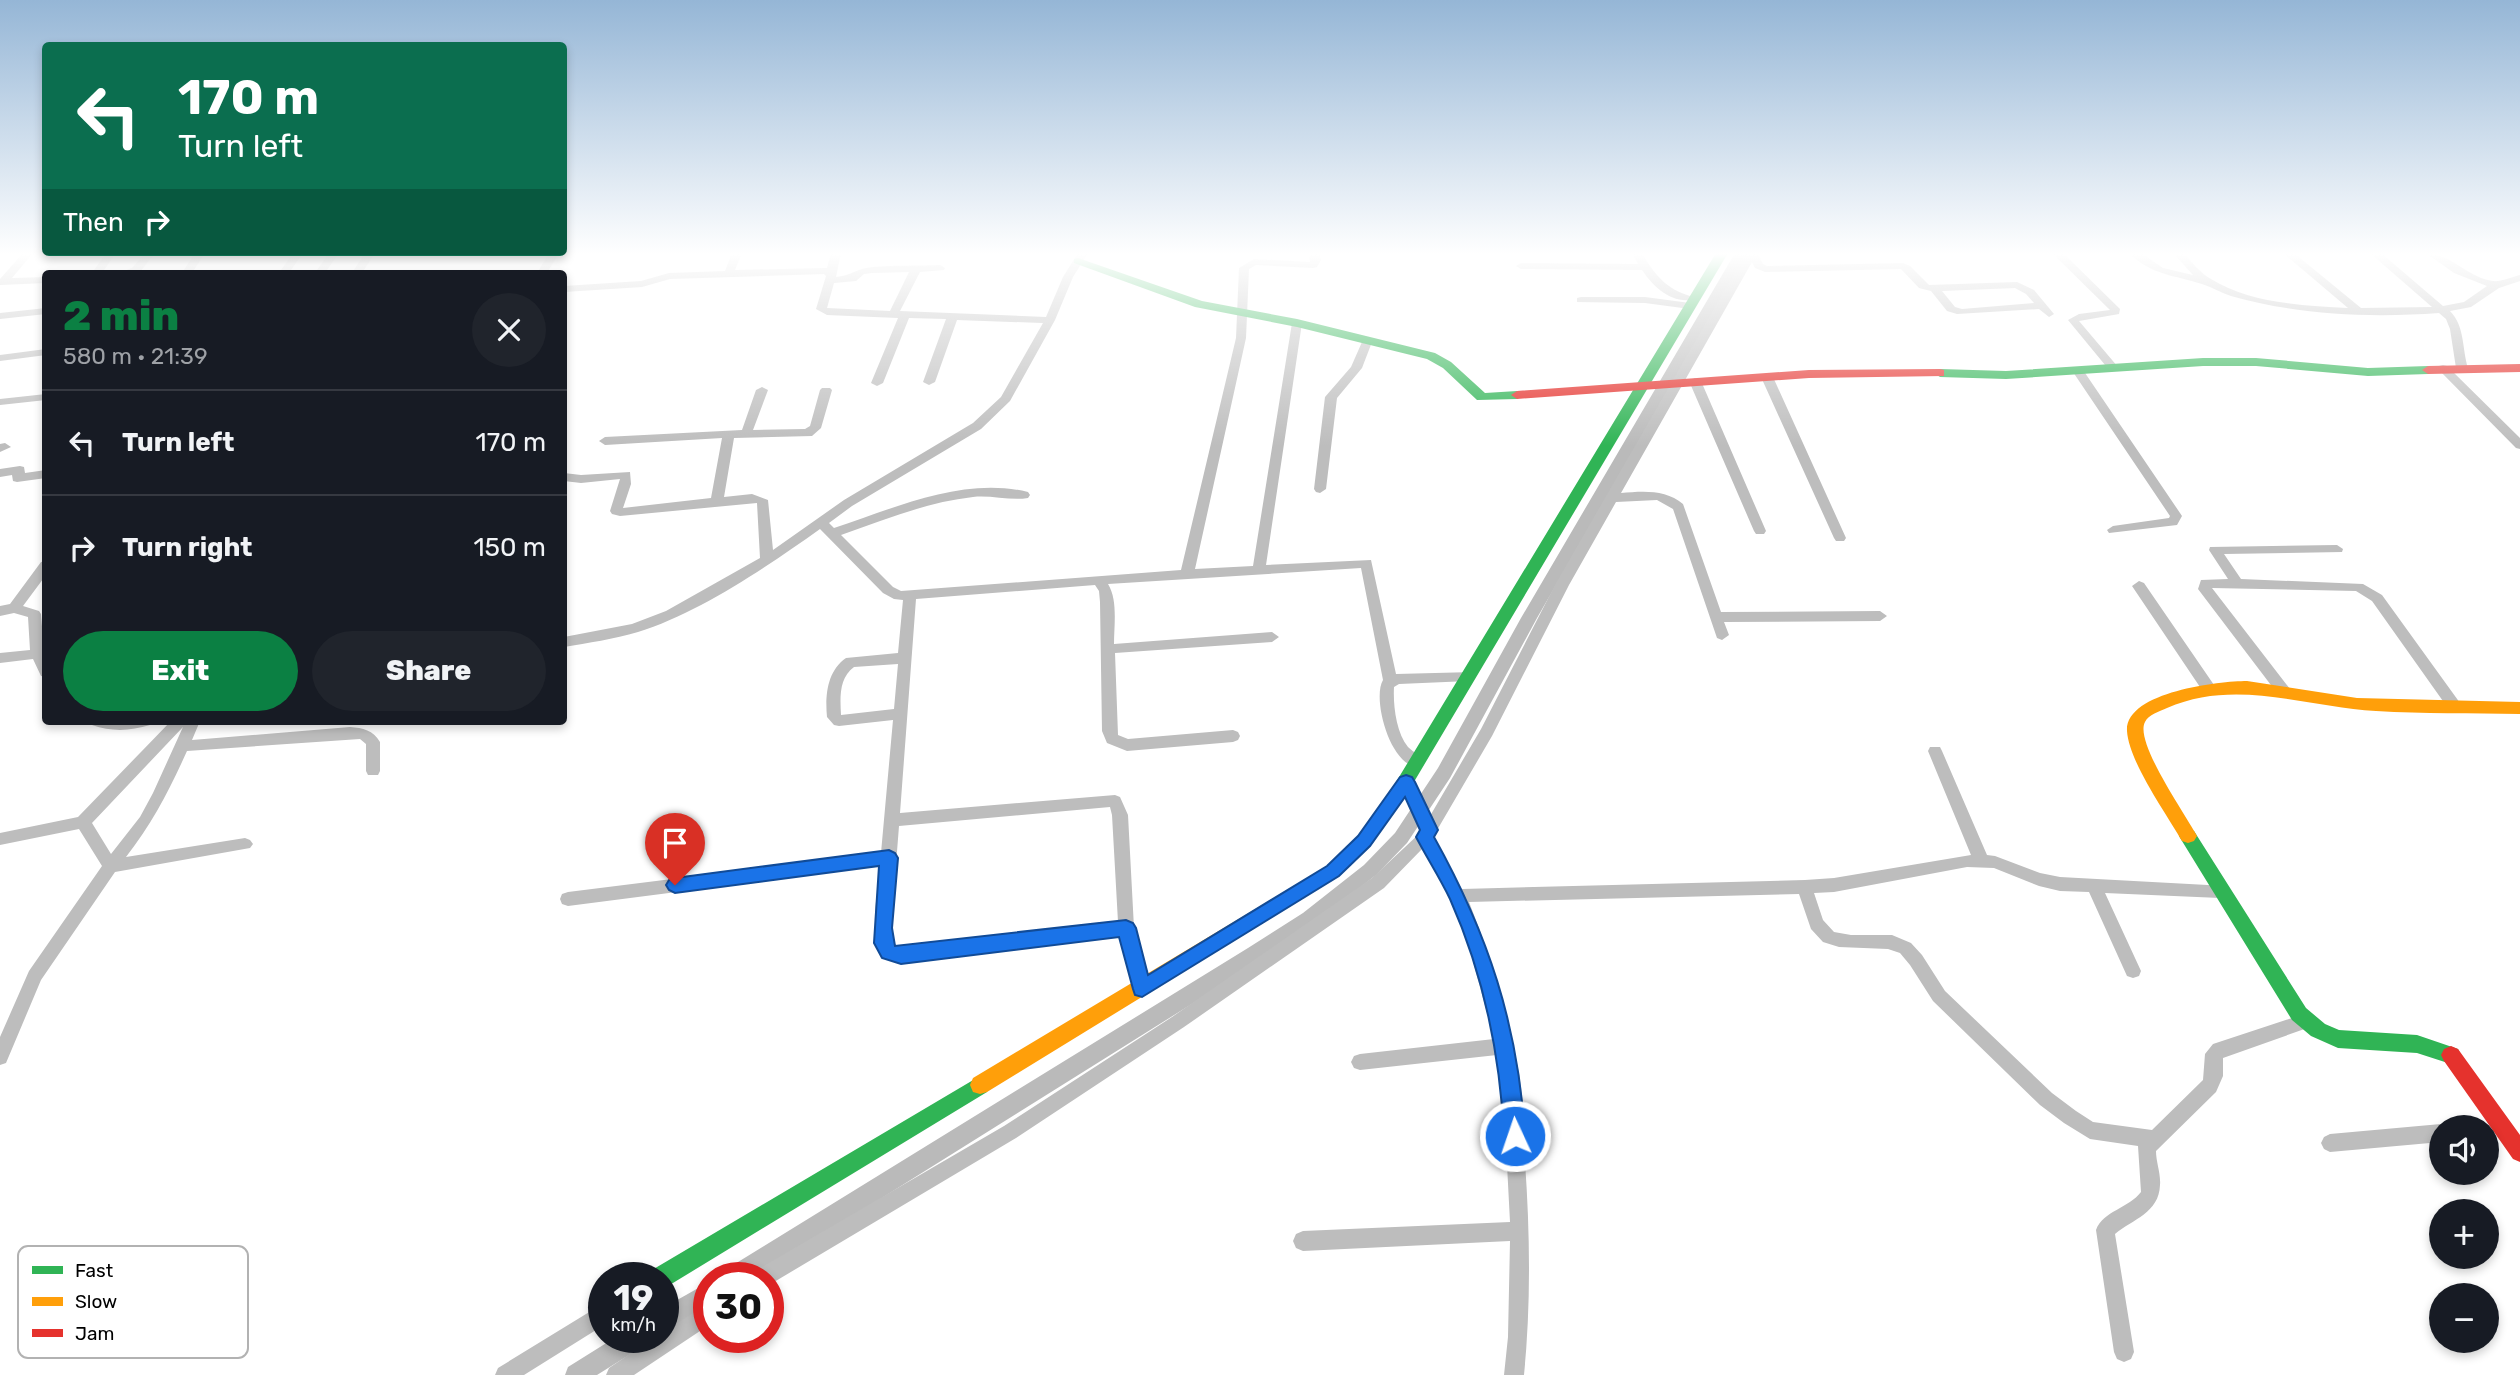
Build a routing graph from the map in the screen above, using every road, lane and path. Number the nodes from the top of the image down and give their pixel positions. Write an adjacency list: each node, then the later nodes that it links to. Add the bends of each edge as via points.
1 (898, 317): 24 (street)
2 (953, 317): 23 (street)
3 (981, 317): 11 (street)
4 (1051, 317): 11 (street)
5 (1241, 317): 51 (street, via 1236,366)
6 (1261, 317): 12 (street)
7 (1684, 317): 26 (street)
8 (1716, 317): 25 (street)
9 (2079, 317): 19 (street, via 2073,320)
10 (2449, 317): 17 (street, via 2456,326 2456,352)
11 (1050, 320): 42 (street, via 1006,399 990,416)
12 (1297, 323): 13 (street); 49 (street)
13 (1367, 342): 26 (street, via 1439,359 1482,397); 38 (street, via 1356,368 1331,397)
14 (42, 353): 15 (street)
15 (0, 358)
16 (2443, 368): 17 (street); 19 (street, via 2359,372 2223,362); 34 (street)
17 (2462, 368): 18 (street)
18 (2520, 368)
19 (2114, 369): 20 (street)
20 (2079, 372): 21 (street); 43 (street, via 2176,516 2173,522)
21 (1767, 377): 22 (street); 46 (street)
22 (1695, 381): 25 (street); 44 (street)
23 (929, 382)
24 (877, 383)
25 (1674, 385): 26 (street); 40 (street)
26 (1642, 387): 67 (street)
27 (762, 390): 32 (street)
28 (826, 390): 32 (street, via 812,432)
29 (42, 397): 30 (street)
30 (0, 401)
31 (729, 434): 32 (street); 33 (street); 41 (street)
32 (746, 434)
33 (605, 441)
34 (2520, 444)
35 (0, 473): 36 (street, via 20,470 17,478)
36 (42, 475)
37 (567, 477): 41 (street, via 626,475 616,506 620,512)
38 (1321, 489)
39 (1024, 495): 45 (street, via 954,497)
40 (1613, 498): 59 (street, via 1658,497 1674,502); 86 (street, via 1562,585 1487,732)
41 (717, 501): 48 (street, via 761,499)
42 (821, 522): 45 (street); 48 (street)
43 (2113, 530)
44 (1760, 531)
45 (832, 533): 55 (street, via 888,590)
46 (1840, 538)
47 (2337, 549): 53 (street, via 2215,550)
48 (767, 560): 62 (street, via 671,614 634,628)
49 (1259, 570): 51 (street); 68 (street, via 1366,563)
50 (42, 571): 56 (street)
51 (1187, 574): 52 (street)
52 (1098, 580): 55 (street); 64 (street, via 1107,602)
53 (2237, 583): 70 (street, via 2204,585 2204,589); 71 (street, via 2367,590)
54 (2139, 586): 69 (street)
55 (910, 596): 66 (street)
56 (15, 608): 57 (street); 63 (street, via 34,614)
57 (0, 611)
58 (1880, 616): 59 (street)
59 (1716, 617): 60 (street)
60 (1722, 635)
61 (1272, 637): 64 (street)
62 (567, 641)
63 (40, 646): 65 (street)
64 (1108, 649): 78 (street, via 1112,740 1127,745)
65 (0, 658)
66 (905, 658): 73 (street); 73 (street, via 843,666 837,674 833,710 839,721)
67 (1469, 676): 68 (street); 81 (street)
68 (1391, 681): 81 (street, via 1386,688 1398,741)
69 (2209, 689): 70 (street, via 2234,686); 94 (street, via 2142,711 2135,720 2136,738)
70 (2285, 693): 71 (street, via 2332,702)
71 (2455, 707): 72 (street)
72 (2520, 708)
73 (900, 714): 84 (street)
74 (106, 725): 75 (street)
75 (125, 725)
76 (176, 725): 85 (street)
77 (191, 725): 79 (street)
78 (1233, 736)
79 (183, 746): 82 (street, via 364,734 373,742); 91 (street, via 145,821)
80 (1935, 751): 90 (street)
81 (1418, 762): 83 (street)
82 (373, 771)
83 (1408, 786): 86 (street); 99 (street, via 1333,871)
84 (892, 821): 89 (street); 97 (street, via 1115,802 1120,815)
85 (83, 822): 87 (street); 91 (street)
86 (1426, 830): 95 (street); 112 (street, via 1378,883 1178,1022 1010,1132)
87 (0, 839)
88 (245, 844): 91 (street)
89 (889, 858): 96 (street); 97 (street, via 883,928 889,952 901,955)
90 (1982, 862): 92 (street, via 2014,867 2060,884); 93 (street)
91 (110, 866): 102 (street, via 35,976)
92 (2094, 886): 94 (street); 98 (street)
93 (1805, 887): 95 (street); 107 (street, via 1821,933 1844,943 1903,945 1939,996 2070,1117 2090,1129)
94 (2220, 891): 100 (street)
95 (1458, 897): 101 (street, via 1475,939)
96 (568, 899)
97 (1126, 928): 99 (street)
98 (2133, 971)
99 (1142, 989): 113 (street)
100 (2307, 1021): 104 (street, via 2338,1039 2417,1044 2450,1054); 107 (street, via 2218,1050 2210,1086)
101 (1504, 1046): 103 (street); 110 (street, via 1512,1088)
102 (0, 1057)
103 (1360, 1062)
104 (2486, 1115)
105 (2429, 1134): 108 (street)
106 (2499, 1134): 109 (street)
107 (2152, 1139): 116 (street, via 2146,1157 2149,1196 2143,1206 2105,1230)
108 (2330, 1143)
109 (2520, 1152)
110 (1520, 1231): 111 (street); 119 (street)
111 (1303, 1241)
112 (784, 1265)
113 (679, 1267)
114 (588, 1323): 117 (street)
115 (693, 1324): 118 (street)
116 (2124, 1352)
117 (505, 1375)
118 (616, 1375)
119 (1514, 1375)

